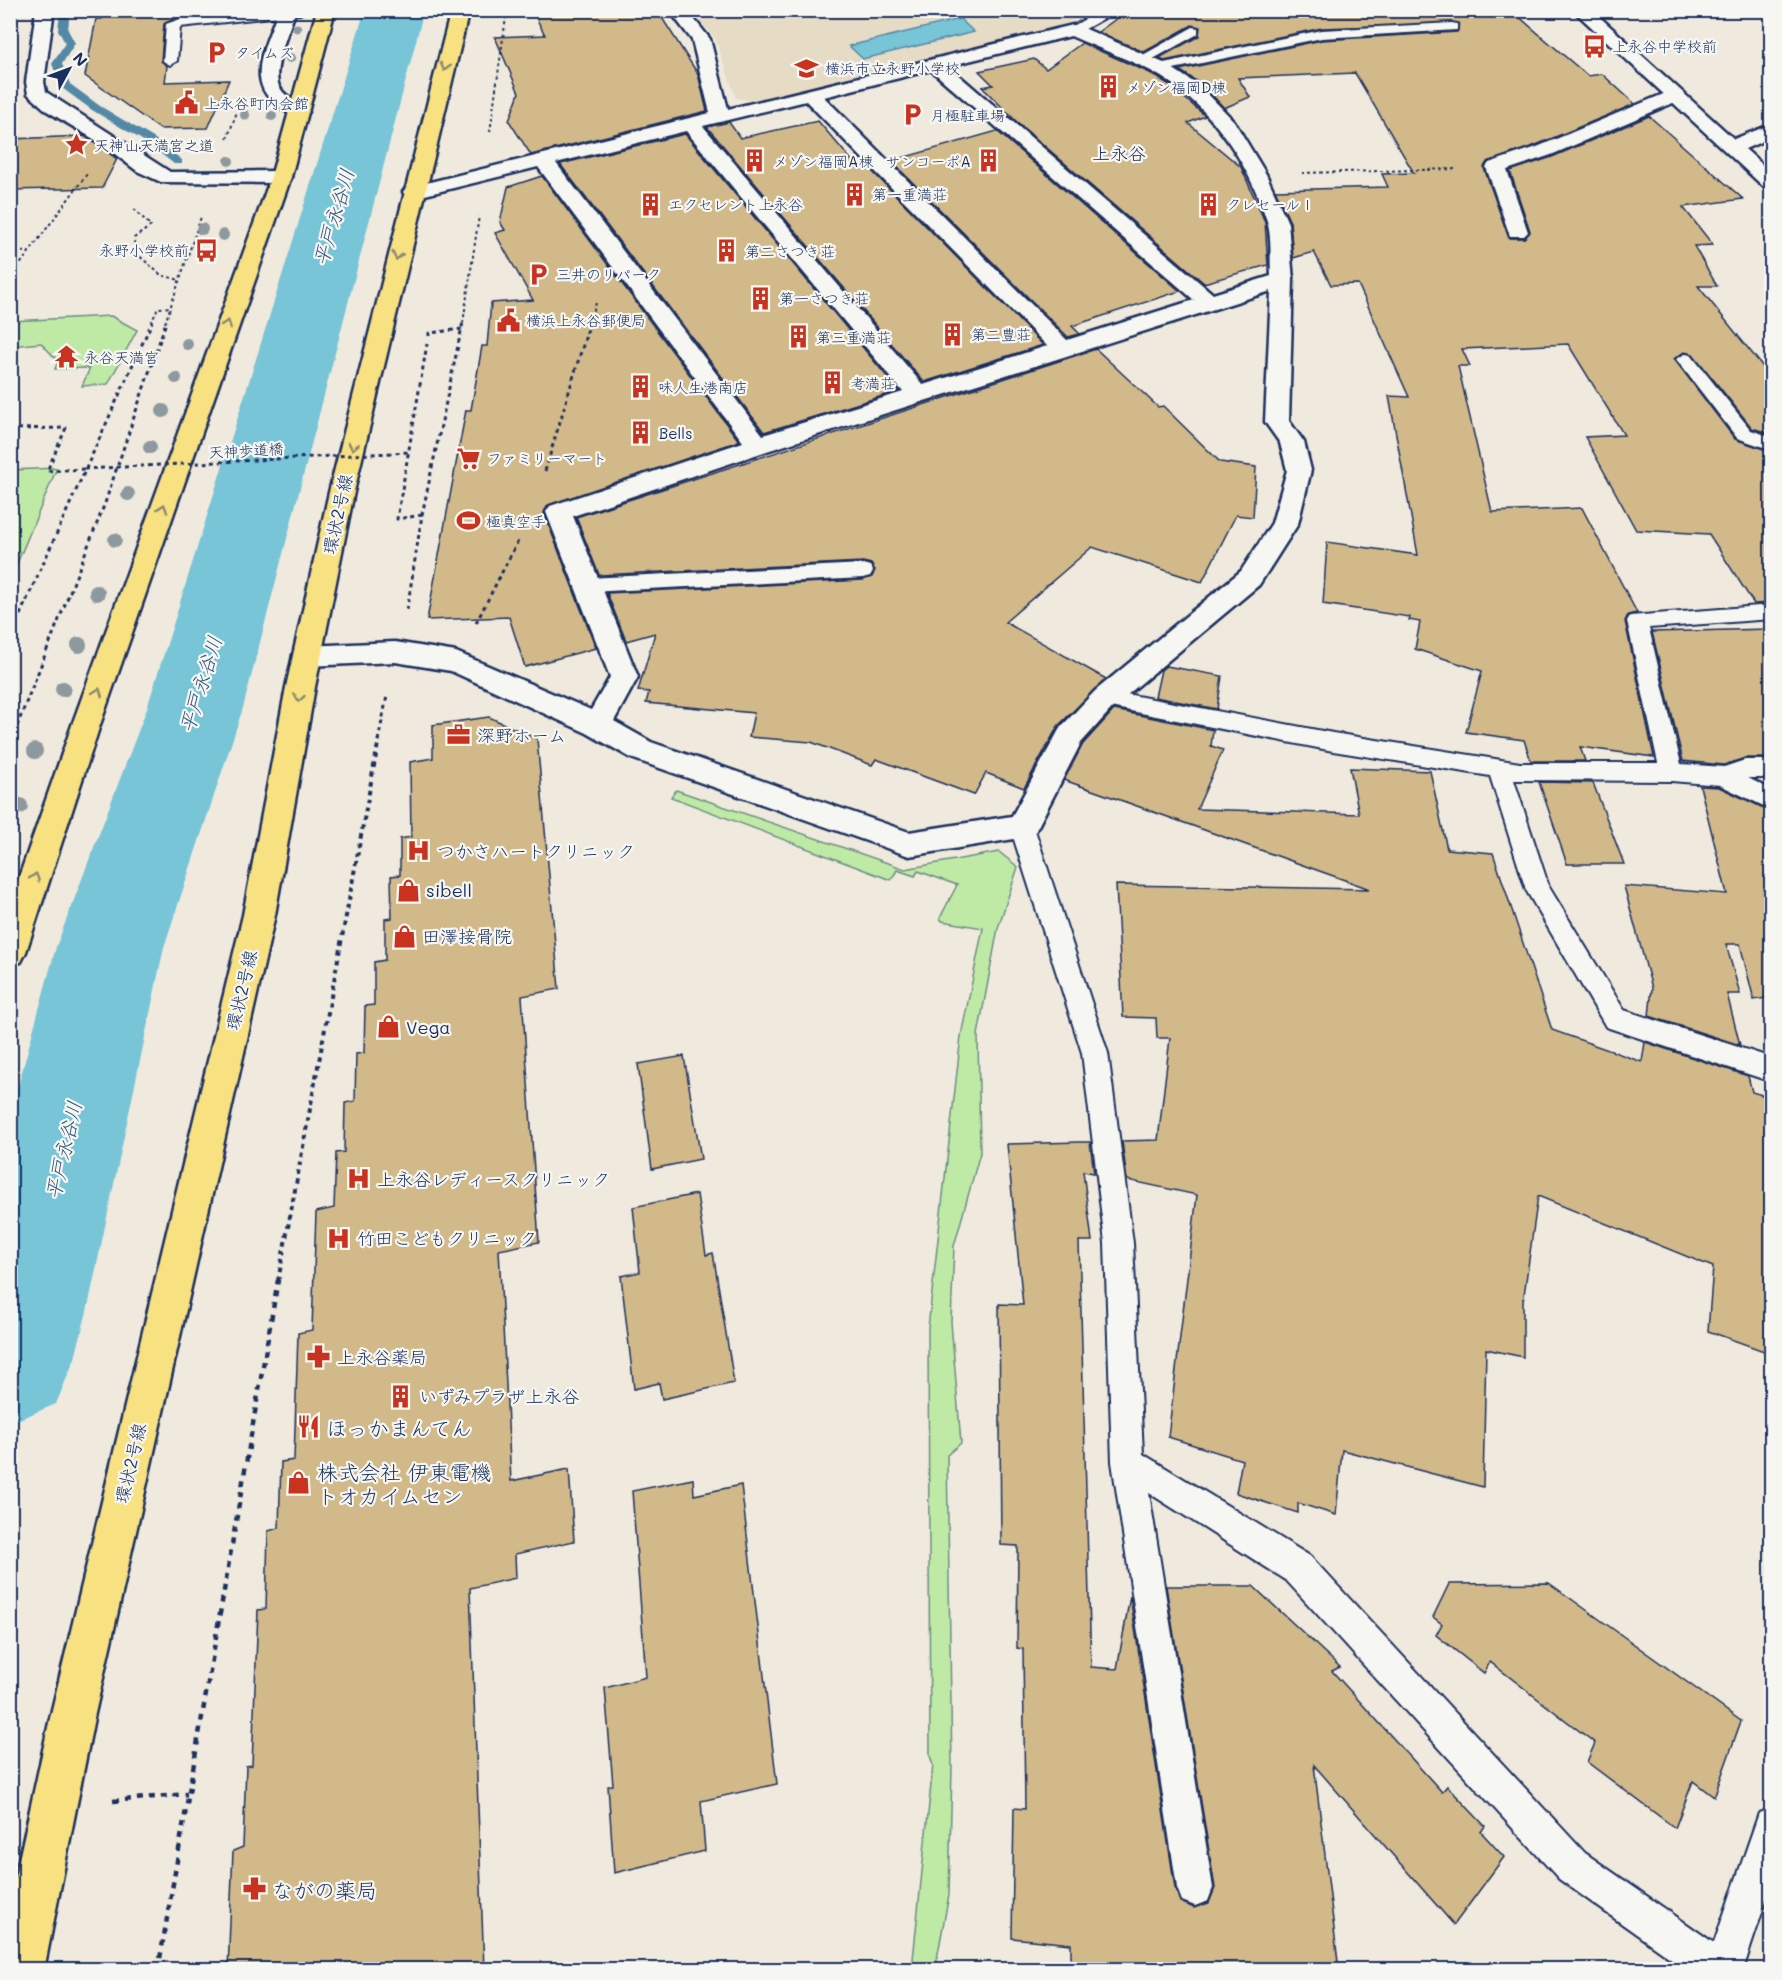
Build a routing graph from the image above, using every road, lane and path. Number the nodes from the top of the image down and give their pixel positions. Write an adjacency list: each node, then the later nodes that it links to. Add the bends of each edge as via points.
1 (45, 10): 27 (street, via 35,82 37,94)
2 (326, 10): 19 (main road)
3 (460, 10): 33 (main road, 環状2号線, one-way to 33)
4 (507, 10): 28 (path)
5 (677, 10): 20 (street, via 701,39)
6 (1113, 10): 11 (lane)
7 (1581, 10): 17 (street)
8 (291, 11): 9 (lane); 19 (street, via 266,75 277,96)
9 (187, 16): 13 (lane, via 173,24)
10 (1452, 27): 15 (lane, via 1322,34)
11 (1073, 30): 14 (street); 15 (street)
12 (1193, 30): 15 (lane)
13 (170, 61)
14 (936, 64): 16 (street); 41 (street)
15 (1150, 64): 29 (street, via 1195,92 1227,124)
16 (811, 95): 20 (street); 44 (street)
17 (1673, 96): 23 (street); 25 (street)
18 (237, 112): 31 (path)
19 (299, 112): 30 (main road)
20 (720, 117): 21 (street)
21 (691, 124): 24 (street); 46 (street)
22 (1772, 130): 23 (street)
23 (1730, 148): 32 (street)
24 (543, 160): 28 (street); 35 (street)
25 (1496, 168): 29 (path); 34 (street)
26 (88, 172): 37 (path)
27 (151, 173): 31 (street, via 168,178); 39 (path, via 133,208 151,226 134,238 135,252 161,275)
28 (485, 174): 33 (street); 43 (path)
29 (1256, 174): 40 (street, via 1278,223)
30 (280, 177): 31 (street); 71 (main road, one-way to 30)
31 (213, 179): 39 (path)
32 (1772, 184)
33 (413, 192): 60 (main road, 環状2号線, one-way to 60)
34 (1517, 232)
35 (604, 243): 49 (street); 52 (path, via 601,288)
36 (10, 251): 37 (path)
37 (30, 252): 38 (path)
38 (10, 278)
39 (180, 280): 42 (path)
40 (1282, 280): 41 (street); 62 (street, via 1277,422 1292,442 1299,470 1285,524 1250,578)
41 (1209, 302): 44 (street)
42 (170, 307): 51 (path, via 158,308); 64 (path, via 105,503)
43 (462, 329): 50 (path, via 429,333); 53 (path)
44 (1064, 350): 46 (street)
45 (1685, 359): 48 (lane, via 1744,434)
46 (918, 395): 49 (street)
47 (10, 429): 51 (path, 天神歩道橋, via 66,428 47,471)
48 (1772, 444)
49 (758, 445): 56 (street, via 559,512)
50 (410, 452): 51 (path, 天神歩道橋, bridge); 53 (path, via 397,519)
51 (84, 469): 58 (path)
52 (543, 480)
53 (422, 516): 59 (path, via 405,619)
54 (522, 532): 61 (path)
55 (863, 571): 56 (lane)
56 (588, 585): 63 (street, via 624,677)
57 (1772, 612): 67 (lane, via 1637,621)
58 (10, 637)
59 (395, 652): 60 (street); 61 (street); 77 (path, via 304,1126)
60 (307, 656): 76 (main road, 環状2号線, one-way to 76, via 259,915 72,1718)
61 (456, 662): 63 (street)
62 (1105, 698): 65 (lane); 70 (street, via 1070,736)
63 (597, 725): 70 (street, via 641,750 909,843)
64 (10, 743)
65 (1499, 769): 67 (lane); 72 (lane, via 1538,890 1615,1019)
66 (1772, 769): 68 (lane, via 1745,768)
67 (1671, 772): 68 (lane)
68 (1724, 776): 69 (lane)
69 (1772, 801)
70 (1022, 827): 73 (lane, via 1095,1053 1119,1243)
71 (10, 952)
72 (1772, 1070)
73 (1128, 1462): 75 (lane); 78 (lane, via 1298,1568 1572,1866)
74 (1772, 1826): 78 (lane)
75 (1195, 1888)
76 (20, 1970)
77 (158, 1970)
78 (1722, 1970)

